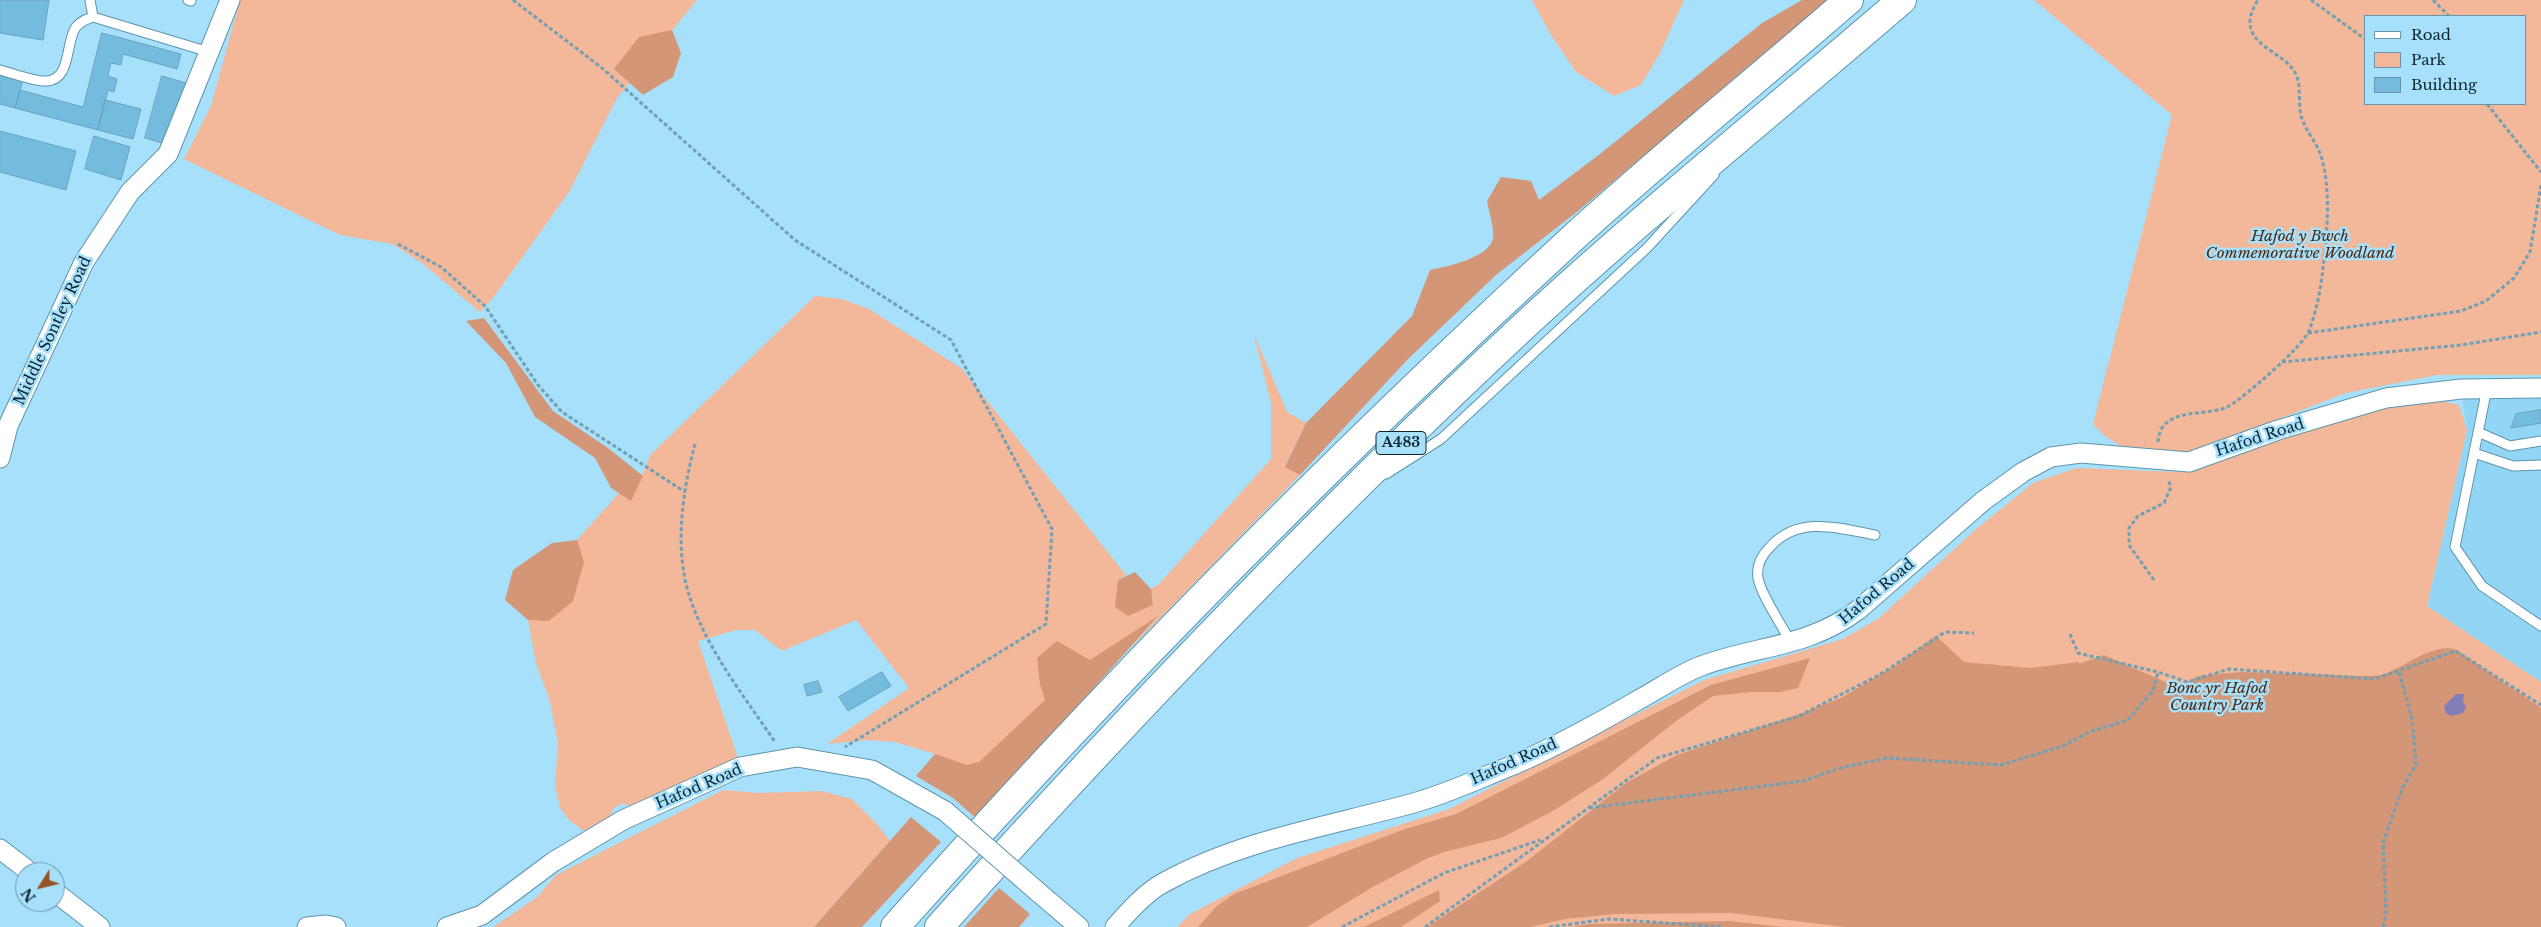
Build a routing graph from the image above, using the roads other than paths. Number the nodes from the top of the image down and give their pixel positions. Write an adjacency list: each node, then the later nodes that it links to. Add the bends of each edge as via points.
1 (90, 0): 5 (lane)
2 (230, 0): 6 (street, Middle Sontley Road)
3 (1849, 0): 29 (highway, A483, via 1578,234 1350,448 1129,672)
4 (1902, 0): 8 (highway, A483)
5 (93, 17): 6 (lane); 7 (lane, via 75,28 63,71 56,78 46,81)
6 (210, 52): 16 (street, Middle Sontley Road, via 168,154 130,192 84,262 8,426)
7 (0, 70)
8 (1775, 109): 9 (lane); 18 (highway, A483, via 1527,323)
9 (1728, 160)
10 (1721, 168): 18 (lane, via 1647,248 1441,439)
11 (2487, 388): 12 (street, Hafod Road); 13 (lane); 21 (street, Hafod Road, via 2386,398 2278,430 2189,462 2081,452 2051,457 2023,472 1983,501 1837,626)
12 (2541, 388)
13 (2478, 432): 14 (lane, via 2510,446); 15 (lane)
14 (2541, 441)
15 (2474, 452): 17 (lane, via 2513,466); 20 (lane, via 2455,548 2482,586)
16 (0, 458)
17 (2541, 465)
18 (1338, 504): 30 (highway, A483, via 1028,827)
19 (1875, 535): 21 (lane, via 1824,525 1800,528 1775,541 1763,555 1758,579)
20 (2541, 626)
21 (1791, 644): 32 (street, Hafod Road, via 1727,657 1699,667 1615,714 1504,769 1419,802 1262,842 1210,862 1162,884)
22 (0, 849): 23 (street)
23 (17, 862)
24 (65, 900): 25 (street)
25 (100, 927)
26 (307, 927): 27 (street)
27 (336, 927)
28 (447, 927): 31 (street, Hafod Road, bridge, via 482,915 553,862 623,820 740,767 797,757 872,770 945,811)
29 (894, 927)
30 (939, 927)
31 (1079, 927)
32 (1115, 927)

